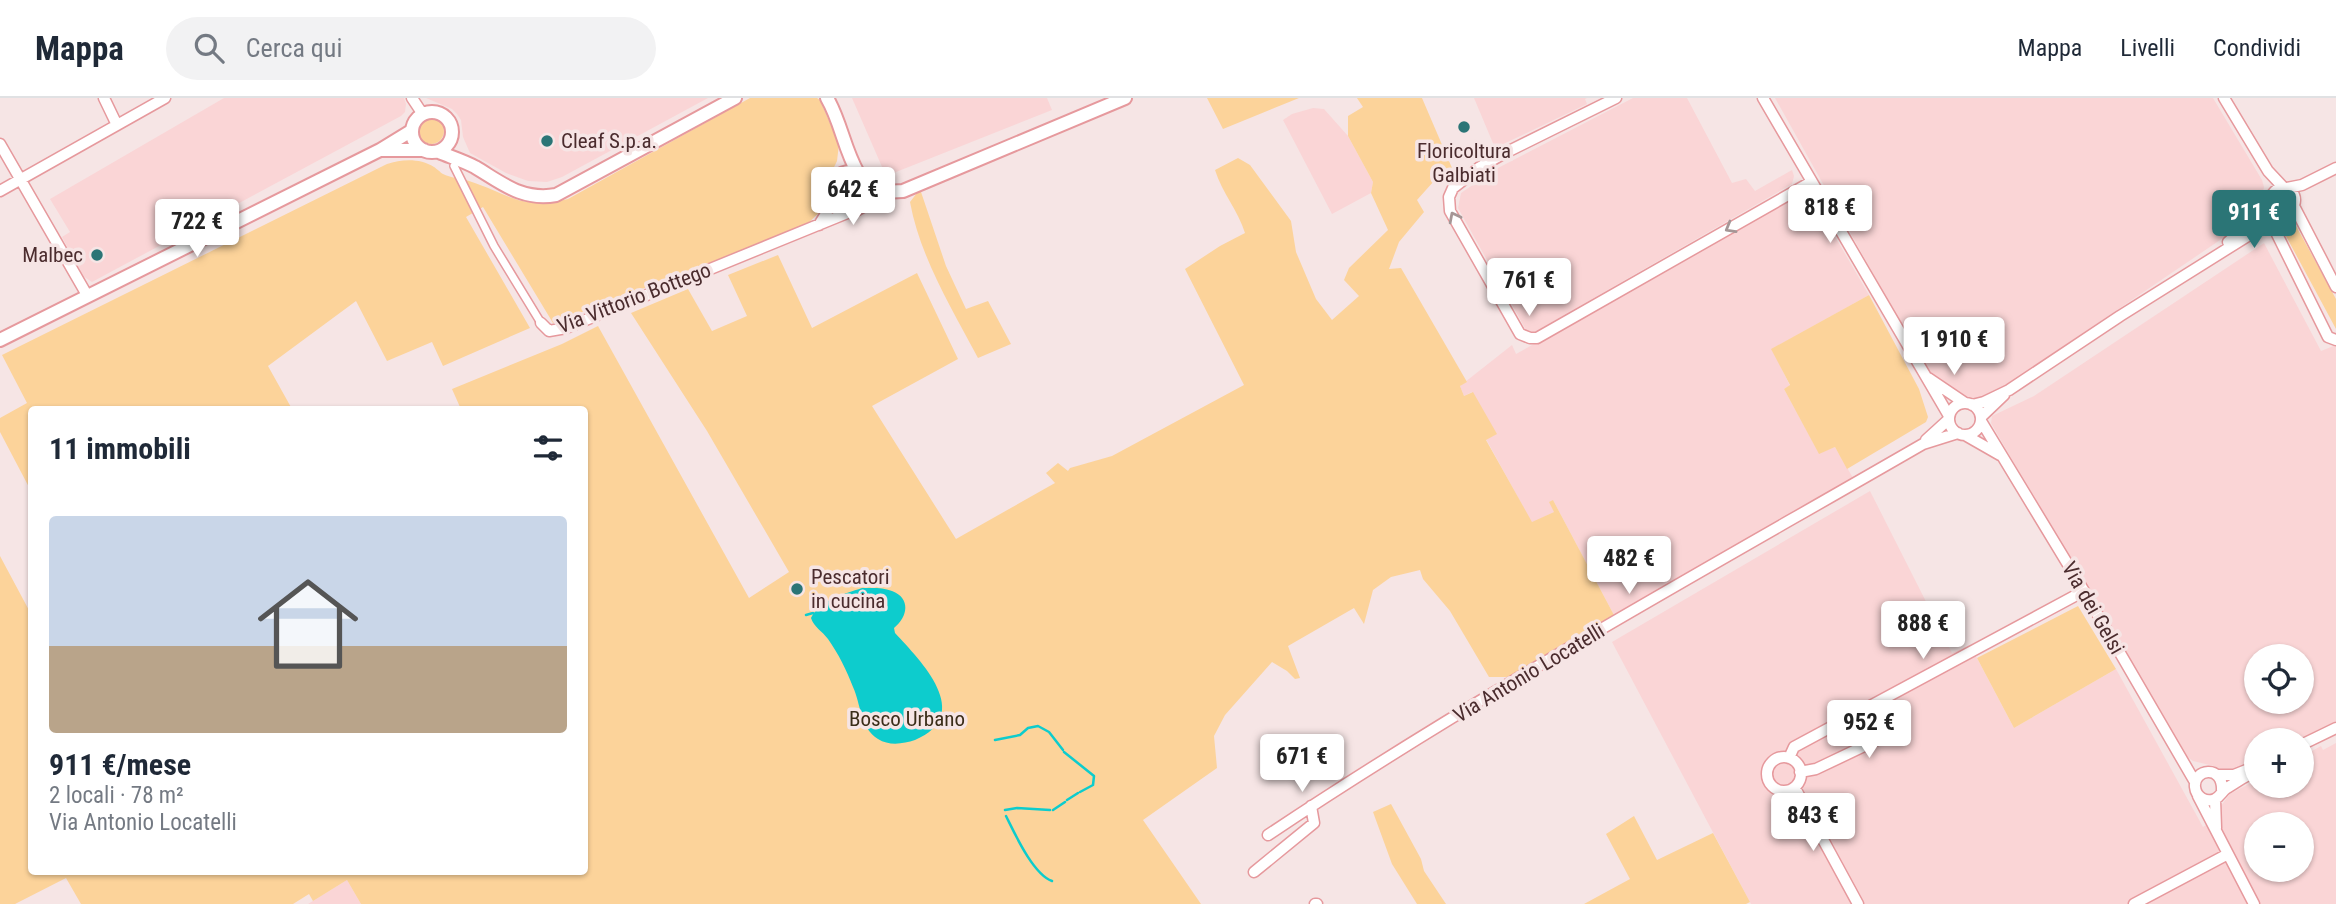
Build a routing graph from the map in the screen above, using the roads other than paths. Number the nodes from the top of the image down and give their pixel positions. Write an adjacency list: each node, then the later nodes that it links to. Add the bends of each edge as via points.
1 (104, 98): 11 (street)
2 (165, 98): 11 (street)
3 (412, 98): 10 (street)
4 (735, 98): 20 (street, via 556,195 515,192)
5 (827, 98): 14 (street)
6 (1125, 98): 31 (street)
7 (1616, 98): 27 (street, one-way to 7, via 1537,338 1524,337 1450,211 1449,197 1453,188 1480,167)
8 (1763, 98): 27 (street)
9 (2224, 98): 22 (street)
10 (426, 113): 12 (street); 13 (street, via 447,118)
11 (117, 125): 26 (street)
12 (411, 131): 16 (street); 17 (street)
13 (452, 140): 18 (street); 20 (street)
14 (844, 142): 23 (street); 24 (street)
15 (0, 144): 26 (street)
16 (380, 150): 17 (street); 42 (street)
17 (424, 150): 18 (street)
18 (439, 152): 20 (street)
19 (454, 166): 43 (street, Via Vittorio Bottego, via 494,246)
20 (473, 166)
21 (2336, 168): 25 (street)
22 (2268, 171): 28 (street); 32 (street)
23 (841, 173): 24 (street); 33 (street, via 832,186)
24 (858, 173): 29 (street)
25 (2322, 176): 28 (street); 34 (street)
26 (20, 180): 30 (street); 42 (street)
27 (1811, 182): 46 (street)
28 (2285, 188): 32 (street); 34 (street, via 2294,194)
29 (870, 189): 31 (street); 35 (street)
30 (0, 191)
31 (897, 191): 35 (street)
32 (2271, 197): 34 (street, via 2276,210); 40 (street, via 2258,216)
33 (833, 202): 35 (street, via 847,210); 37 (street)
34 (2291, 206): 36 (street); 41 (street)
35 (861, 207): 37 (street, Via Vittorio Bottego)
36 (2271, 222): 38 (street); 39 (street)
37 (817, 227): 43 (street, Via Vittorio Bottego, via 566,328 550,331)
38 (2254, 232): 39 (street, via 2271,230); 40 (street)
39 (2277, 236): 45 (street, via 2328,337)
40 (2206, 261): 47 (street)
41 (2336, 287)
42 (87, 295): 44 (street)
43 (541, 323)
44 (0, 340)
45 (2336, 340)
46 (1925, 376): 48 (street); 49 (street)
47 (2009, 390): 48 (street); 50 (street)
48 (1969, 404): 49 (street, via 1958,405); 50 (street)
49 (1949, 417): 51 (street, via 1951,428); 52 (street, Via Antonio Locatelli)
50 (1981, 419): 51 (street, via 1977,429); 53 (street, Via dei Gelsi)
51 (1961, 434): 52 (street, Via Antonio Locatelli); 53 (street)
52 (1923, 444): 70 (street, Via Antonio Locatelli, via 1524,675)
53 (2006, 460): 54 (street, Via dei Gelsi)
54 (2084, 591): 55 (street); 58 (street, Via dei Gelsi)
55 (1869, 708): 59 (street, via 1794,747); 60 (street, via 1879,739)
56 (2336, 728): 57 (street)
57 (2314, 739)
58 (2178, 757): 61 (street); 65 (street, Via dei Gelsi)
59 (1789, 758): 60 (street); 66 (street, via 1772,761 1768,782 1775,788)
60 (1800, 772): 66 (street)
61 (2207, 772): 63 (street); 65 (street)
62 (2244, 772): 63 (street)
63 (2218, 775): 67 (street)
64 (2244, 776): 67 (street)
65 (2195, 782): 68 (street)
66 (1795, 788): 75 (street)
67 (2222, 790): 69 (street)
68 (2198, 796): 69 (street); 72 (street)
69 (2215, 799): 72 (street)
70 (1311, 806): 71 (street, Via Antonio Locatelli); 74 (street, via 1314,823)
71 (1268, 835)
72 (2217, 835): 73 (street)
73 (2228, 854): 76 (street); 77 (street)
74 (1254, 872)
75 (1857, 904)
76 (2134, 904)
77 (2254, 904)

